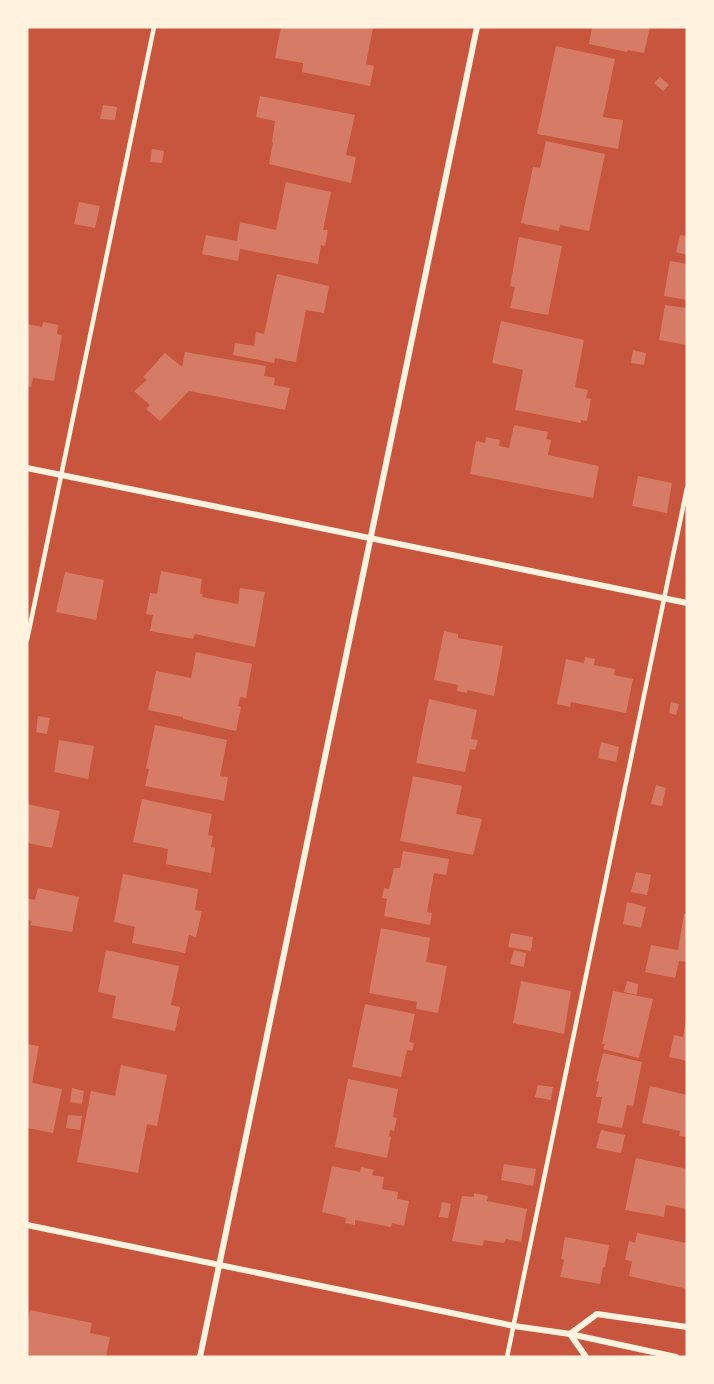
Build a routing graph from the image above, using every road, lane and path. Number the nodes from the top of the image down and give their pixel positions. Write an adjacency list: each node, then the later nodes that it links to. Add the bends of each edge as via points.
1 (154, 27): 4 (lane)
2 (477, 27): 6 (street)
3 (27, 468): 4 (street)
4 (61, 475): 6 (street); 9 (lane)
5 (687, 488): 7 (lane)
6 (371, 538): 7 (street); 11 (street)
7 (664, 599): 8 (street); 12 (lane)
8 (687, 603)
9 (27, 640)
10 (27, 1226): 11 (street)
11 (219, 1265): 12 (street); 15 (street)
12 (514, 1326): 14 (street); 16 (lane)
13 (687, 1327): 14 (street, via 597,1314)
14 (570, 1334): 17 (street); 18 (street)
15 (200, 1357)
16 (507, 1357)
17 (586, 1357)
18 (676, 1357)

